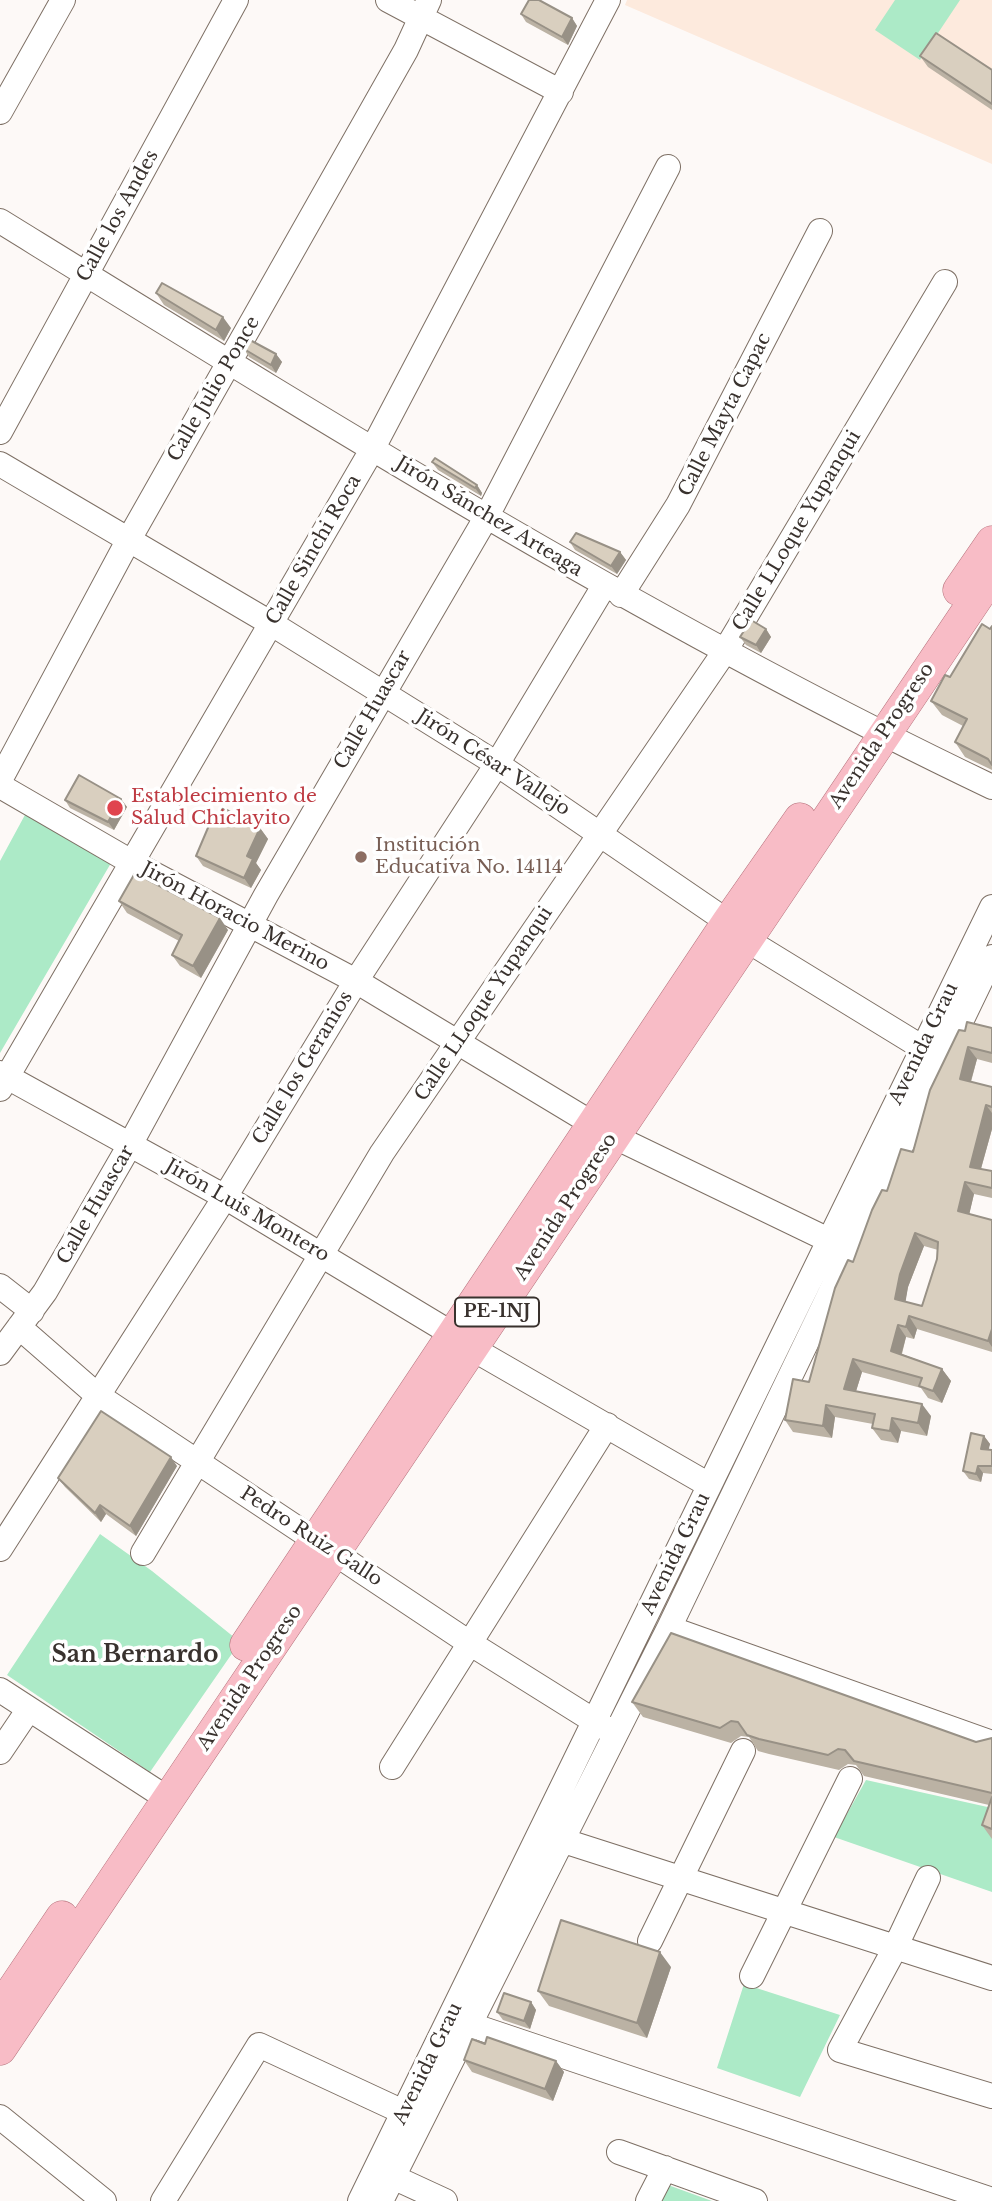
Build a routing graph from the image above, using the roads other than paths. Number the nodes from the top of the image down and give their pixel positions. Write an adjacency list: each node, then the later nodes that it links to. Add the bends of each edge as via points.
1 (62, 0): 7 (street)
2 (236, 0): 11 (street, Calle los Andes)
3 (388, 0): 5 (street)
4 (608, 0): 6 (street, Calle Sinchi Roca)
5 (425, 9): 6 (street); 13 (street, Calle Julio Ponce)
6 (561, 92): 15 (street, Calle Sinchi Roca)
7 (0, 112)
8 (667, 167): 17 (street, Calle Huascar)
9 (0, 220): 11 (street, Jirón Sánchez Arteaga)
10 (820, 231): 21 (street, Calle Mayta Capac, via 678,505)
11 (86, 274): 13 (street, Jirón Sánchez Arteaga); 14 (street, Calle los Andes)
12 (945, 282): 23 (street, Calle LLoque Yupanqui)
13 (229, 363): 15 (street, Jirón Sánchez Arteaga); 18 (street, Calle Julio Ponce)
14 (0, 432)
15 (373, 448): 17 (street, Jirón Sánchez Arteaga); 22 (street, Calle Sinchi Roca)
16 (0, 464): 18 (street, Jirón César Vallejo)
17 (487, 516): 21 (street, Jirón Sánchez Arteaga); 24 (street, Calle Huascar)
18 (128, 541): 22 (street, Jirón César Vallejo); 27 (street, Calle Julio Ponce)
19 (992, 542): 25 (main road, Avenida Progreso / PE-1NJ)
20 (992, 575): 25 (main road, Avenida Progreso / PE-1NJ)
21 (613, 591): 23 (street, Jirón Sánchez Arteaga); 26 (street, Calle los Geranios)
22 (272, 624): 24 (street, Jirón César Vallejo); 31 (street, Calle Sinchi Roca)
23 (725, 651): 25 (street, Jirón Sánchez Arteaga); 30 (street, Calle LLoque Yupanqui)
24 (383, 693): 26 (street, Jirón César Vallejo); 33 (street, Calle Huascar)
25 (874, 731): 29 (street, Jirón Sánchez Arteaga); 34 (main road, Avenida Progreso / PE-1NJ)
26 (497, 764): 30 (street, Jirón César Vallejo); 36 (street, Calle los Geranios)
27 (0, 780)
28 (0, 786): 31 (street, Jirón Horacio Merino)
29 (992, 787)
30 (602, 834): 34 (street, Jirón César Vallejo); 37 (street, Calle LLoque Yupanqui)
31 (133, 863): 33 (street, Jirón Horacio Merino); 39 (street, Calle Sinchi Roca)
32 (992, 907): 38 (street, Avenida Grau)
33 (250, 924): 36 (street, Jirón Horacio Merino); 41 (street, Calle Huascar)
34 (736, 930): 38 (street, Jirón César Vallejo); 40 (main road, Avenida Progreso / PE-1NJ)
35 (989, 969): 38 (street, Avenida Grau)
36 (356, 981): 37 (street, Jirón Horacio Merino); 42 (street, Calle los Geranios)
37 (459, 1041): 40 (street, Jirón Horacio Merino); 45 (street, Calle LLoque Yupanqui, via 382,1153)
38 (932, 1055): 43 (street, Avenida Grau); 44 (street, Avenida Grau)
39 (2, 1080): 41 (street, Jirón Luis Montero)
40 (604, 1129): 43 (street, Jirón Horacio Merino); 48 (main road, Avenida Progreso / PE-1NJ)
41 (131, 1143): 42 (street, Jirón Luis Montero); 47 (street, Calle Huascar)
42 (226, 1197): 45 (street, Jirón Luis Montero); 50 (street, Calle los Geranios)
43 (827, 1239): 44 (street, Jirón Horacio Merino); 53 (street, Avenida Grau)
44 (850, 1251): 58 (street, Avenida Grau)
45 (323, 1255): 48 (street, Jirón Luis Montero); 52 (street, Calle LLoque Yupanqui)
46 (0, 1286): 47 (street, Pedro Ruiz Gallo)
47 (25, 1319): 49 (street, Calle Huascar); 50 (street, Pedro Ruiz Gallo)
48 (463, 1342): 51 (street, Jirón Luis Montero); 55 (main road, Avenida Progreso / PE-1NJ)
49 (0, 1353)
50 (97, 1395): 52 (street, Pedro Ruiz Gallo); 54 (street, Calle los Geranios)
51 (607, 1425): 53 (street, Jirón Luis Montero); 59 (street)
52 (199, 1463): 55 (street, Pedro Ruiz Gallo); 57 (street, Calle LLoque Yupanqui)
53 (709, 1485): 62 (street, Avenida Grau)
54 (7, 1521): 56 (street, Calle los Geranios)
55 (326, 1546): 59 (street, Pedro Ruiz Gallo); 68 (main road, Avenida Progreso / PE-1NJ)
56 (0, 1549)
57 (143, 1553)
58 (669, 1628): 62 (street, Avenida Grau); 63 (street)
59 (468, 1642): 62 (street, Pedro Ruiz Gallo); 66 (street)
60 (0, 1690): 61 (street)
61 (29, 1709): 65 (street); 68 (street)
62 (604, 1728): 69 (street, Avenida Grau); 81 (street, Avenida Grau)
63 (992, 1743)
64 (743, 1751): 70 (street)
65 (0, 1752)
66 (392, 1767)
67 (850, 1779): 72 (street)
68 (160, 1793): 77 (main road, Avenida Progreso / PE-1NJ); 79 (main road, Avenida Progreso / PE-1NJ)
69 (561, 1840): 70 (street); 78 (street, Avenida Grau)
70 (681, 1877): 72 (street); 73 (street)
71 (928, 1878): 74 (street)
72 (785, 1910): 74 (street); 75 (street)
73 (650, 1941)
74 (895, 1948): 76 (street); 80 (street, via 840,2050)
75 (752, 1976)
76 (992, 1978)
77 (0, 2009)
78 (468, 2024): 81 (street, Avenida Grau); 87 (street)
79 (0, 2049)
80 (992, 2096)
81 (413, 2116): 85 (street, Avenida Grau); 89 (street, via 259,2045); 90 (street, Avenida Grau)
82 (0, 2117): 88 (street)
83 (619, 2152): 84 (street)
84 (665, 2168): 86 (street); 93 (street)
85 (393, 2177): 91 (street, Avenida Grau); 92 (street)
86 (751, 2200)
87 (992, 2200)
88 (104, 2201)
89 (163, 2201)
90 (360, 2201)
91 (381, 2201)
92 (445, 2201)
93 (649, 2201)

